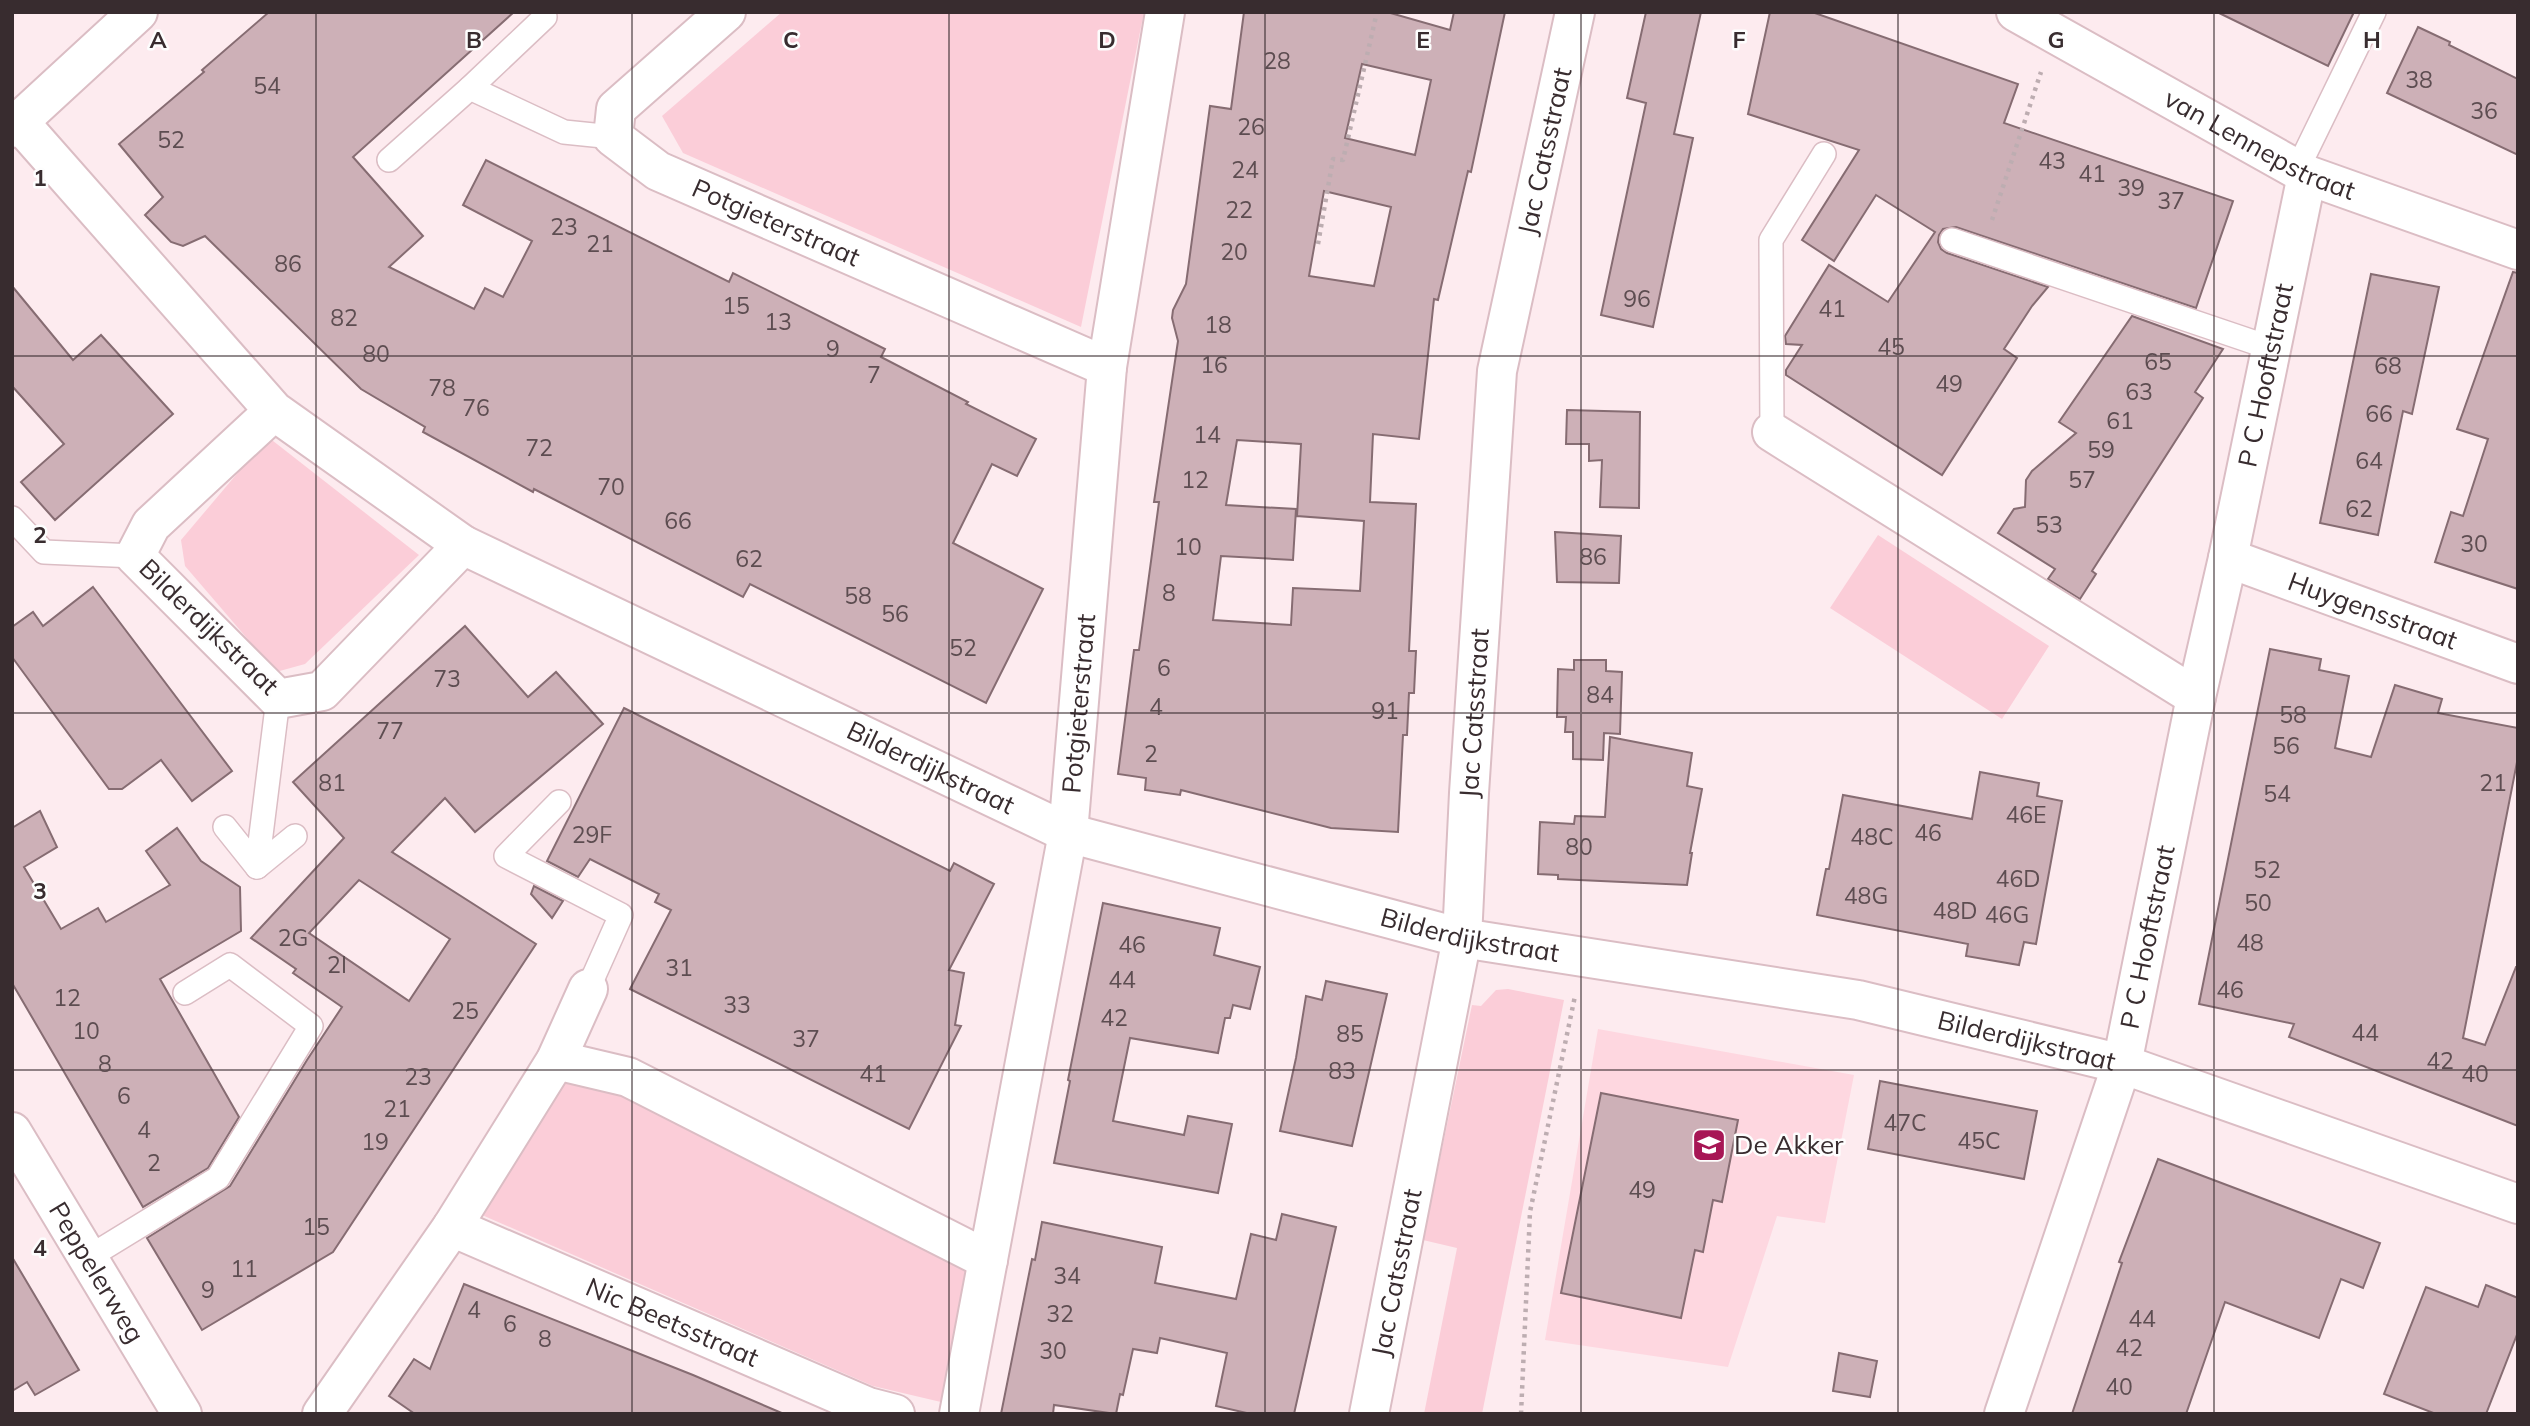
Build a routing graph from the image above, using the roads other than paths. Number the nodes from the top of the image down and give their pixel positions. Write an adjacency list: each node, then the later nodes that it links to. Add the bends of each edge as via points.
1 (138, 12): 9 (street)
2 (726, 12): 10 (street, via 616,109)
3 (1165, 12): 17 (street, Potgieterstraat)
4 (1575, 12): 32 (street, Jac Catsstraat, via 1497,370)
5 (2015, 12): 13 (street, van Lennepstraat)
6 (2374, 12): 13 (lane)
7 (545, 17): 8 (lane)
8 (470, 88): 10 (lane, via 564,132); 12 (lane)
9 (16, 125): 18 (street, Bilderdijkstraat)
10 (613, 137): 17 (street, Potgieterstraat, via 658,171)
11 (1824, 154): 19 (lane, via 1771,240)
12 (388, 160)
13 (2302, 173): 15 (street, van Lennepstraat); 16 (street, P C Hooftstraat)
14 (1952, 240): 16 (lane)
15 (2518, 250)
16 (2271, 348): 23 (street, P C Hooftstraat)
17 (1107, 367): 29 (street, Potgieterstraat)
18 (274, 411): 21 (street, Bilderdijkstraat); 22 (street, Bilderdijkstraat, via 151,525)
19 (1772, 432): 25 (street)
20 (12, 518): 22 (lane, via 44,552)
21 (463, 545): 26 (street, Bilderdijkstraat, via 322,691); 29 (street, Bilderdijkstraat)
22 (135, 556): 26 (street, Bilderdijkstraat)
23 (2228, 558): 24 (street, Huygensstraat); 25 (street, P C Hooftstraat)
24 (2518, 664)
25 (2196, 697): 36 (street, P C Hooftstraat)
26 (278, 699): 31 (lane)
27 (559, 802): 33 (lane, via 506,856 621,915)
28 (225, 827): 31 (lane)
29 (1068, 833): 32 (street, Bilderdijkstraat); 41 (street)
30 (295, 836): 31 (lane)
31 (257, 867)
32 (1462, 938): 36 (street, Bilderdijkstraat, via 1858,1000); 46 (street, Jac Catsstraat)
33 (588, 989): 35 (street)
34 (185, 993): 40 (lane, via 230,965 312,1026 218,1178)
35 (556, 1060): 39 (street); 41 (street, via 628,1077)
36 (2122, 1064): 38 (street, Bilderdijkstraat); 47 (street, P C Hooftstraat)
37 (12, 1132): 40 (street, Peppelerweg)
38 (2518, 1204)
39 (452, 1227): 43 (street); 44 (street, Nic Beetsstraat, via 868,1407)
40 (89, 1257): 42 (street, Peppelerweg)
41 (988, 1261): 45 (street)
42 (182, 1414)
43 (322, 1414)
44 (895, 1414)
45 (960, 1414)
46 (1369, 1414)
47 (2004, 1414)

